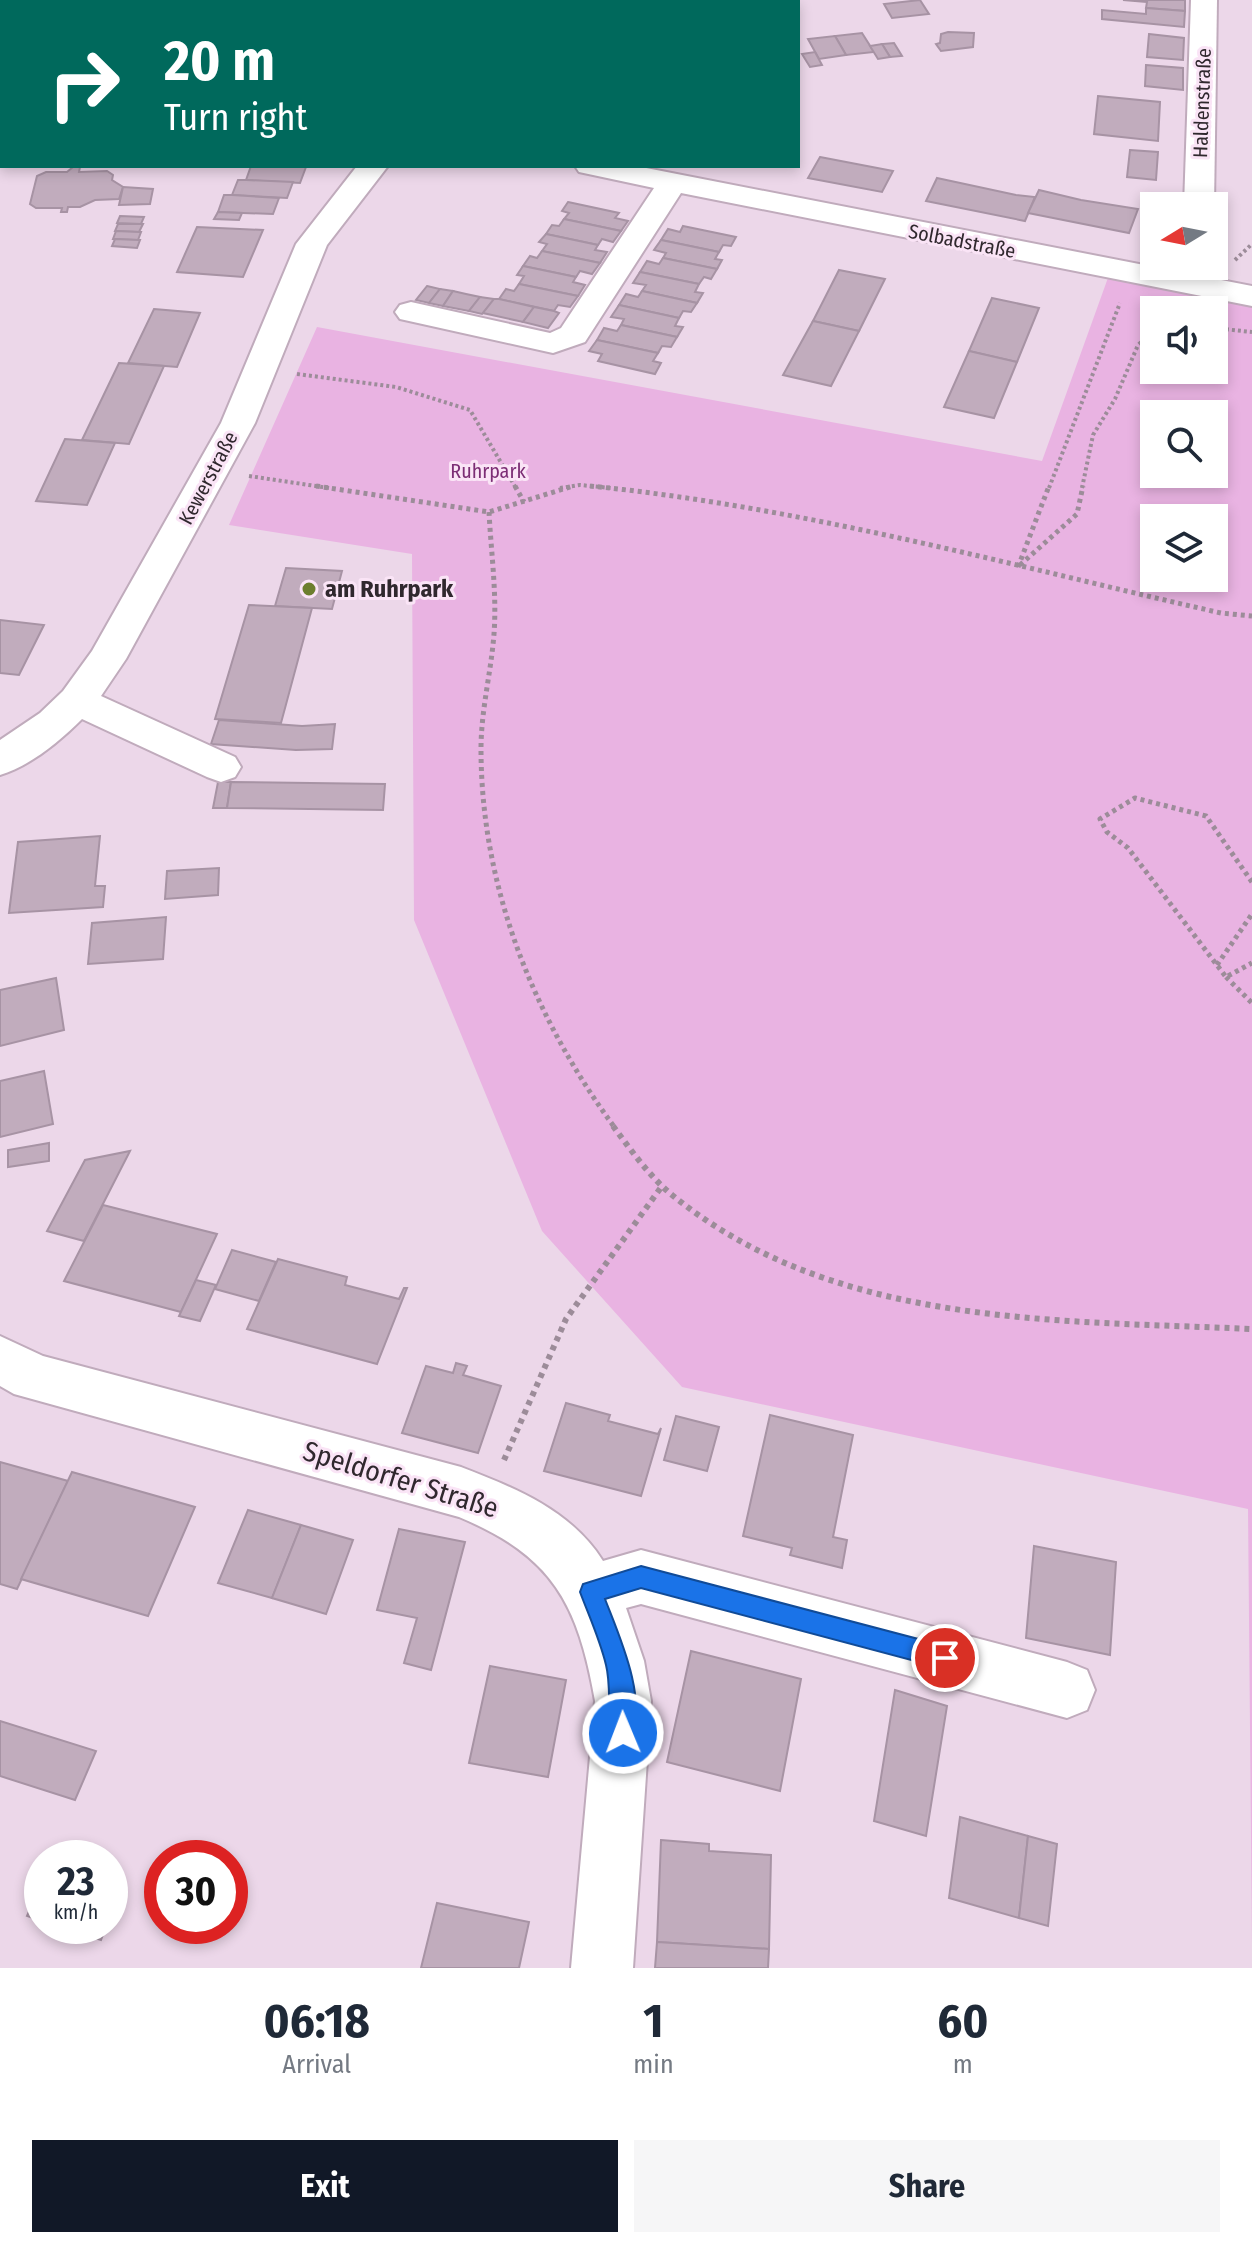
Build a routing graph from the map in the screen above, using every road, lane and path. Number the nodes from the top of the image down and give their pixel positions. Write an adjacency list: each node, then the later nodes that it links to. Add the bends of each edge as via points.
1 (1204, 0): 5 (street, Haldenstraße)
2 (371, 168): 14 (street, Kewerstraße, via 312,244)
3 (600, 168): 4 (street, Solbadstraße)
4 (673, 182): 6 (street, Solbadstraße); 10 (street, via 573,335 553,343)
5 (1199, 192)
6 (1114, 270): 7 (street, Solbadstraße); 18 (path, via 1123,293)
7 (1140, 272)
8 (1208, 280): 9 (street, Solbadstraße)
9 (1252, 296)
10 (411, 312)
11 (1228, 329): 12 (path)
12 (1252, 332)
13 (1140, 343): 18 (path, via 1093,435 1077,514)
14 (261, 370): 15 (street, Kewerstraße); 16 (path, via 396,387 470,410)
15 (211, 471): 17 (path); 20 (street, Kewerstraße, via 119,640)
16 (524, 502): 17 (path); 18 (path, via 560,488 602,485 832,525)
17 (489, 512): 29 (path, via 494,635 481,772 508,919 550,1031 582,1084)
18 (1018, 567): 19 (path)
19 (1252, 616)
20 (77, 701): 21 (street, Kewerstraße, via 37,737); 22 (street)
21 (0, 760)
22 (221, 767)
23 (1252, 882): 26 (path, via 1206,816 1135,798 1100,819)
24 (1252, 914): 26 (path)
25 (1252, 963): 27 (path)
26 (1217, 965): 27 (path)
27 (1226, 977): 28 (path)
28 (1252, 1003)
29 (662, 1186): 30 (path, via 707,1223 756,1252 860,1290 1001,1315); 32 (path, via 566,1319 506,1453)
30 (1252, 1329)
31 (0, 1359): 32 (street, Speldorfer Straße, via 32,1377)
32 (492, 1503): 33 (street, Speldorfer Straße, via 520,1516 562,1549)
33 (591, 1592): 34 (street, via 641,1577); 35 (street, Speldorfer Straße, via 618,1665 623,1701)
34 (1067, 1690)
35 (602, 1968)

